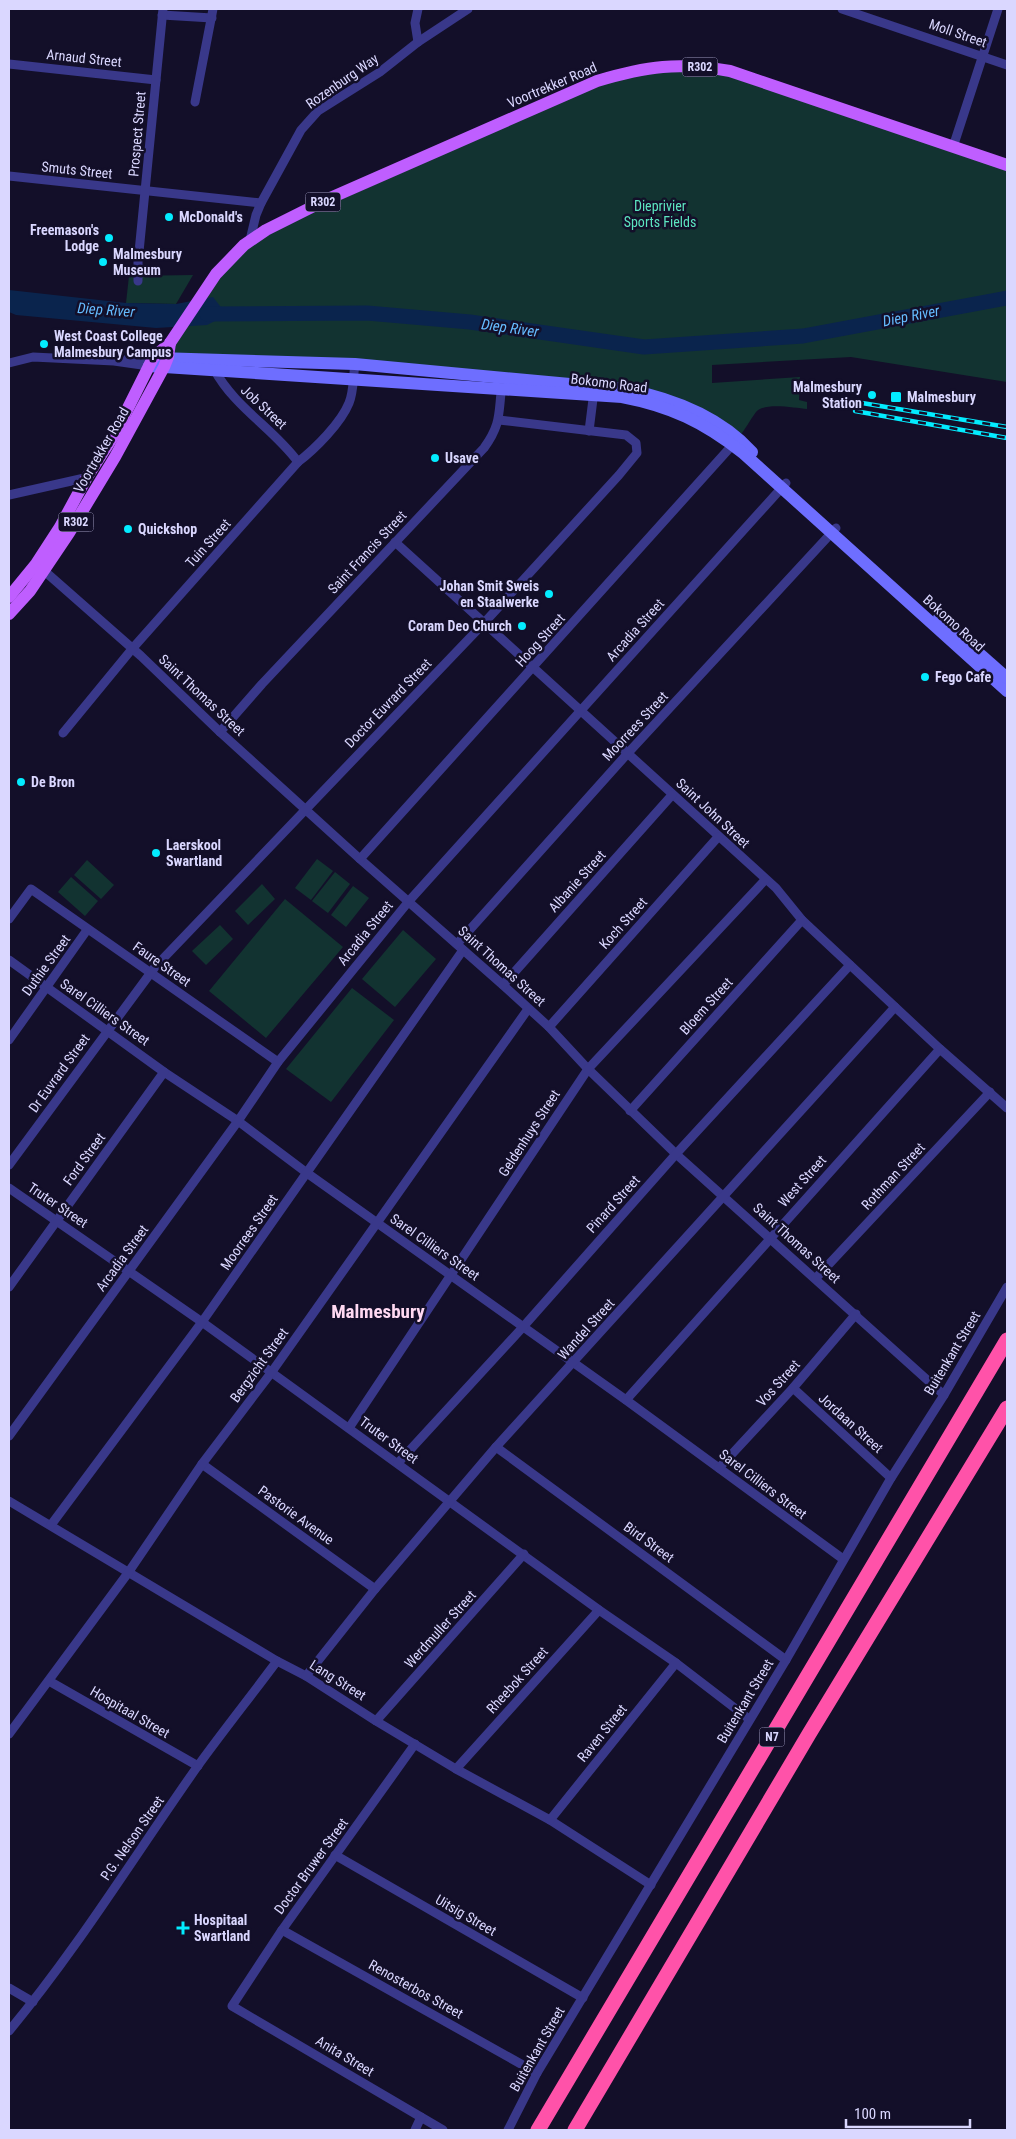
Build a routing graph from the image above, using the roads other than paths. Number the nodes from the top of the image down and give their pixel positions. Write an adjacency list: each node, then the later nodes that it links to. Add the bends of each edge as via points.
1 (418, 9): 7 (street, via 415,23)
2 (468, 9): 7 (street, Rozenburg Way)
3 (842, 9): 8 (street, Moll Street)
4 (998, 9): 8 (street)
5 (163, 12): 6 (street); 11 (street, Prospect Street)
6 (213, 13): 12 (street)
7 (418, 42): 17 (street, Rozenburg Way, via 380,72 318,111 301,130)
8 (982, 56): 10 (street, Moll Street); 13 (street)
9 (9, 64): 11 (street, Arnaud Street)
10 (1007, 65)
11 (156, 80): 16 (street, Prospect Street)
12 (195, 102)
13 (953, 147): 14 (main road, Voortrekker Road / R302); 18 (main road, Voortrekker Road / R302, via 730,71 686,65 645,68 597,81 328,199)
14 (1007, 165)
15 (9, 176): 16 (street, Smuts Street)
16 (146, 191): 17 (street, Smuts Street); 19 (street, Prospect Street)
17 (261, 203): 18 (street, Rozenburg Way)
18 (250, 240): 20 (main road, Voortrekker Road / R302, via 228,261)
19 (138, 281)
20 (173, 338): 21 (main road, Voortrekker Road / R302); 22 (main road, Voortrekker Road / R302)
21 (151, 362): 22 (main road); 23 (street, via 33,358); 35 (main road, Voortrekker Road / R302, via 116,432)
22 (166, 362): 24 (main road, Bokomo Road); 25 (main road, Bokomo Road); 36 (main road, Voortrekker Road / R302)
23 (9, 363)
24 (355, 364): 26 (street, Tuin Street); 27 (main road, Bokomo Road)
25 (214, 369): 26 (main road, Bokomo Road); 32 (street, Job Street, via 232,397)
26 (353, 379): 27 (main road, Bokomo Road); 33 (street, Tuin Street, via 350,402)
27 (502, 382): 28 (main road, Bokomo Road); 29 (street, Saint Francis Street)
28 (594, 391): 30 (street); 31 (main road, Bokomo Road, via 660,406)
29 (499, 420): 30 (street); 40 (street, Saint Francis Street, via 484,448)
30 (589, 431): 44 (street, Doctor Euvrard Street, via 626,435 633,439 637,447 633,460)
31 (735, 442): 37 (main road, Bokomo Road); 46 (street, Hoog Street)
32 (288, 448): 33 (street, via 304,451); 34 (street, Job Street)
33 (316, 448): 34 (street, Tuin Street)
34 (298, 462): 45 (street, Tuin Street)
35 (87, 477): 36 (street); 38 (street); 41 (main road, Voortrekker Road / R302)
36 (104, 477): 41 (main road, Voortrekker Road / R302)
37 (784, 486): 39 (main road, Bokomo Road); 49 (street, Arcadia Street)
38 (9, 495)
39 (834, 531): 47 (main road, Bokomo Road); 48 (main road, Bokomo Road); 52 (street, Moorrees Street)
40 (395, 542): 44 (street, Saint John Street); 50 (street, Saint Francis Street)
41 (40, 568): 42 (main road, Voortrekker Road / R302); 43 (main road, Voortrekker Road / R302); 45 (street, Saint Thomas Street)
42 (9, 597)
43 (9, 614)
44 (484, 623): 46 (street, Saint John Street); 54 (street, Doctor Euvrard Street)
45 (132, 649): 50 (street, Saint Thomas Street); 51 (street, Tuin Street)
46 (533, 669): 49 (street, Saint John Street); 56 (street, Hoog Street)
47 (1007, 678)
48 (1007, 691)
49 (580, 710): 52 (street, Saint John Street); 58 (street, Arcadia Street)
50 (220, 732): 54 (street, Saint Thomas Street)
51 (63, 733)
52 (628, 753): 53 (street, Saint John Street); 62 (street, Moorrees Street)
53 (672, 795): 55 (street, Saint John Street); 66 (street, Albanie Street)
54 (307, 809): 56 (street, Saint Thomas Street); 65 (street, Doctor Euvrard Street)
55 (718, 837): 57 (street, Saint John Street); 70 (street, Koch Street)
56 (360, 859): 58 (street, Saint Thomas Street)
57 (765, 880): 60 (street, Saint John Street, via 776,888); 75 (street, Geldenhuys Street)
58 (409, 901): 62 (street, Saint Thomas Street); 74 (street, Arcadia Street)
59 (9, 919): 61 (street, Faure Street, via 31,889)
60 (802, 920): 64 (street, Saint John Street); 79 (street, Bloem Street)
61 (87, 930): 65 (street, Faure Street); 67 (street, Duthie Street)
62 (460, 947): 66 (street, Saint Thomas Street); 83 (street, Moorrees Street)
63 (9, 960): 67 (street, Sarel Cilliers Street)
64 (850, 965): 68 (street, Saint John Street); 81 (street, Pinard Street)
65 (151, 973): 71 (street, Dr Euvrard Street); 74 (street, Faure Street)
66 (503, 985): 69 (street, Saint Thomas Street)
67 (46, 987): 71 (street, Sarel Cilliers Street); 72 (street, Duthie Street)
68 (895, 1007): 73 (street, Saint John Street); 85 (street, Wandel Street)
69 (528, 1009): 70 (street, Saint Thomas Street); 87 (street, Bergzicht Street)
70 (549, 1027): 75 (street, Saint Thomas Street)
71 (108, 1030): 76 (street, Sarel Cilliers Street); 82 (street, Dr Euvrard Street)
72 (9, 1040)
73 (940, 1049): 77 (street, Saint John Street); 88 (street, West Street)
74 (278, 1062): 80 (street, Arcadia Street)
75 (588, 1069): 79 (street, Saint Thomas Street); 90 (street, Geldenhuys Street)
76 (164, 1072): 80 (street, Sarel Cilliers Street); 86 (street, Ford Street)
77 (990, 1092): 78 (street, Saint John Street); 91 (street, Rothman Street)
78 (1007, 1108)
79 (630, 1110): 81 (street, Saint Thomas Street)
80 (238, 1122): 83 (street, Sarel Cilliers Street); 89 (street, Arcadia Street)
81 (676, 1154): 85 (street, Saint Thomas Street); 96 (street, Pinard Street)
82 (9, 1166)
83 (307, 1173): 87 (street, Sarel Cilliers Street); 95 (street, Moorrees Street)
84 (9, 1188): 86 (street, Truter Street)
85 (725, 1196): 88 (street, Saint Thomas Street); 98 (street, Wandel Street)
86 (56, 1220): 89 (street, Truter Street); 92 (street, Ford Street)
87 (378, 1223): 90 (street, Sarel Cilliers Street); 99 (street, Bergzicht Street)
88 (770, 1238): 91 (street, Saint Thomas Street); 102 (street, West Street)
89 (130, 1272): 95 (street, Truter Street); 105 (street, Arcadia Street)
90 (452, 1275): 96 (street, Sarel Cilliers Street); 104 (street, Geldenhuys Street)
91 (816, 1278): 94 (street, Saint Thomas Street)
92 (9, 1287)
93 (1007, 1287): 101 (street, Buitenkant Street)
94 (856, 1314): 100 (street, Vos Street); 101 (street, Saint Thomas Street)
95 (202, 1322): 99 (street, Truter Street); 113 (street, Moorrees Street)
96 (523, 1327): 98 (street, Sarel Cilliers Street); 107 (street, Pinard Street)
97 (1006, 1342): 144 (highway, N7)
98 (573, 1364): 102 (street, Sarel Cilliers Street); 106 (street, Wandel Street)
99 (271, 1373): 104 (street, Truter Street); 108 (street, Bergzicht Street)
100 (793, 1388): 109 (street, Vos Street); 110 (street, Jordaan Street)
101 (944, 1394): 110 (street, Buitenkant Street)
102 (626, 1400): 109 (street, Sarel Cilliers Street)
103 (1007, 1408): 145 (highway, N7)
104 (349, 1428): 107 (street, Truter Street)
105 (9, 1436)
106 (496, 1446): 111 (street, Wandel Street); 119 (street, Bird Street)
107 (398, 1463): 111 (street, Truter Street)
108 (202, 1464): 116 (street, Bergzicht Street); 117 (street, Pastorie Avenue)
109 (719, 1468): 115 (street, Sarel Cilliers Street)
110 (891, 1478): 115 (street, Buitenkant Street)
111 (450, 1500): 114 (street, Truter Street); 117 (street, Wandel Street)
112 (9, 1501): 113 (street, Lang Street)
113 (51, 1525): 116 (street, Lang Street)
114 (524, 1554): 118 (street, Truter Street); 125 (street, Werdmuller Street)
115 (843, 1559): 119 (street, Buitenkant Street)
116 (128, 1572): 120 (street, Lang Street); 123 (street, Bergzicht Street)
117 (375, 1589): 122 (street, Wandel Street)
118 (599, 1610): 121 (street, Truter Street); 129 (street, Rheebok Street)
119 (786, 1660): 124 (street, Buitenkant Street)
120 (278, 1661): 122 (street, Lang Street); 128 (street, P.G. Nelson Street)
121 (676, 1663): 124 (street, Truter Street); 130 (street, Raven Street)
122 (306, 1676): 125 (street, Lang Street)
123 (49, 1681): 126 (street, Bergzicht Street); 128 (street, Hospitaal Street)
124 (749, 1719): 132 (street, Buitenkant Street)
125 (376, 1721): 127 (street, Lang Street)
126 (9, 1734)
127 (415, 1744): 129 (street, Lang Street); 131 (street, Doctor Bruwer Street)
128 (198, 1766): 136 (street, P.G. Nelson Street)
129 (456, 1769): 130 (street, Lang Street)
130 (550, 1820): 132 (street, Lang Street)
131 (335, 1855): 133 (street, Doctor Bruwer Street); 135 (street, Uitsig Street)
132 (651, 1885): 135 (street, Buitenkant Street)
133 (282, 1930): 137 (street, Doctor Bruwer Street); 139 (street, Renosterbos Street)
134 (9, 1988): 136 (street)
135 (583, 1998): 139 (street, Buitenkant Street)
136 (33, 2002): 138 (street, P.G. Nelson Street)
137 (232, 2006): 140 (street, Anita Street)
138 (9, 2031)
139 (538, 2073): 143 (street, Buitenkant Street)
140 (421, 2118): 141 (street); 142 (street, Anita Street)
141 (415, 2130)
142 (443, 2130)
143 (508, 2130)
144 (538, 2130)
145 (575, 2130)

